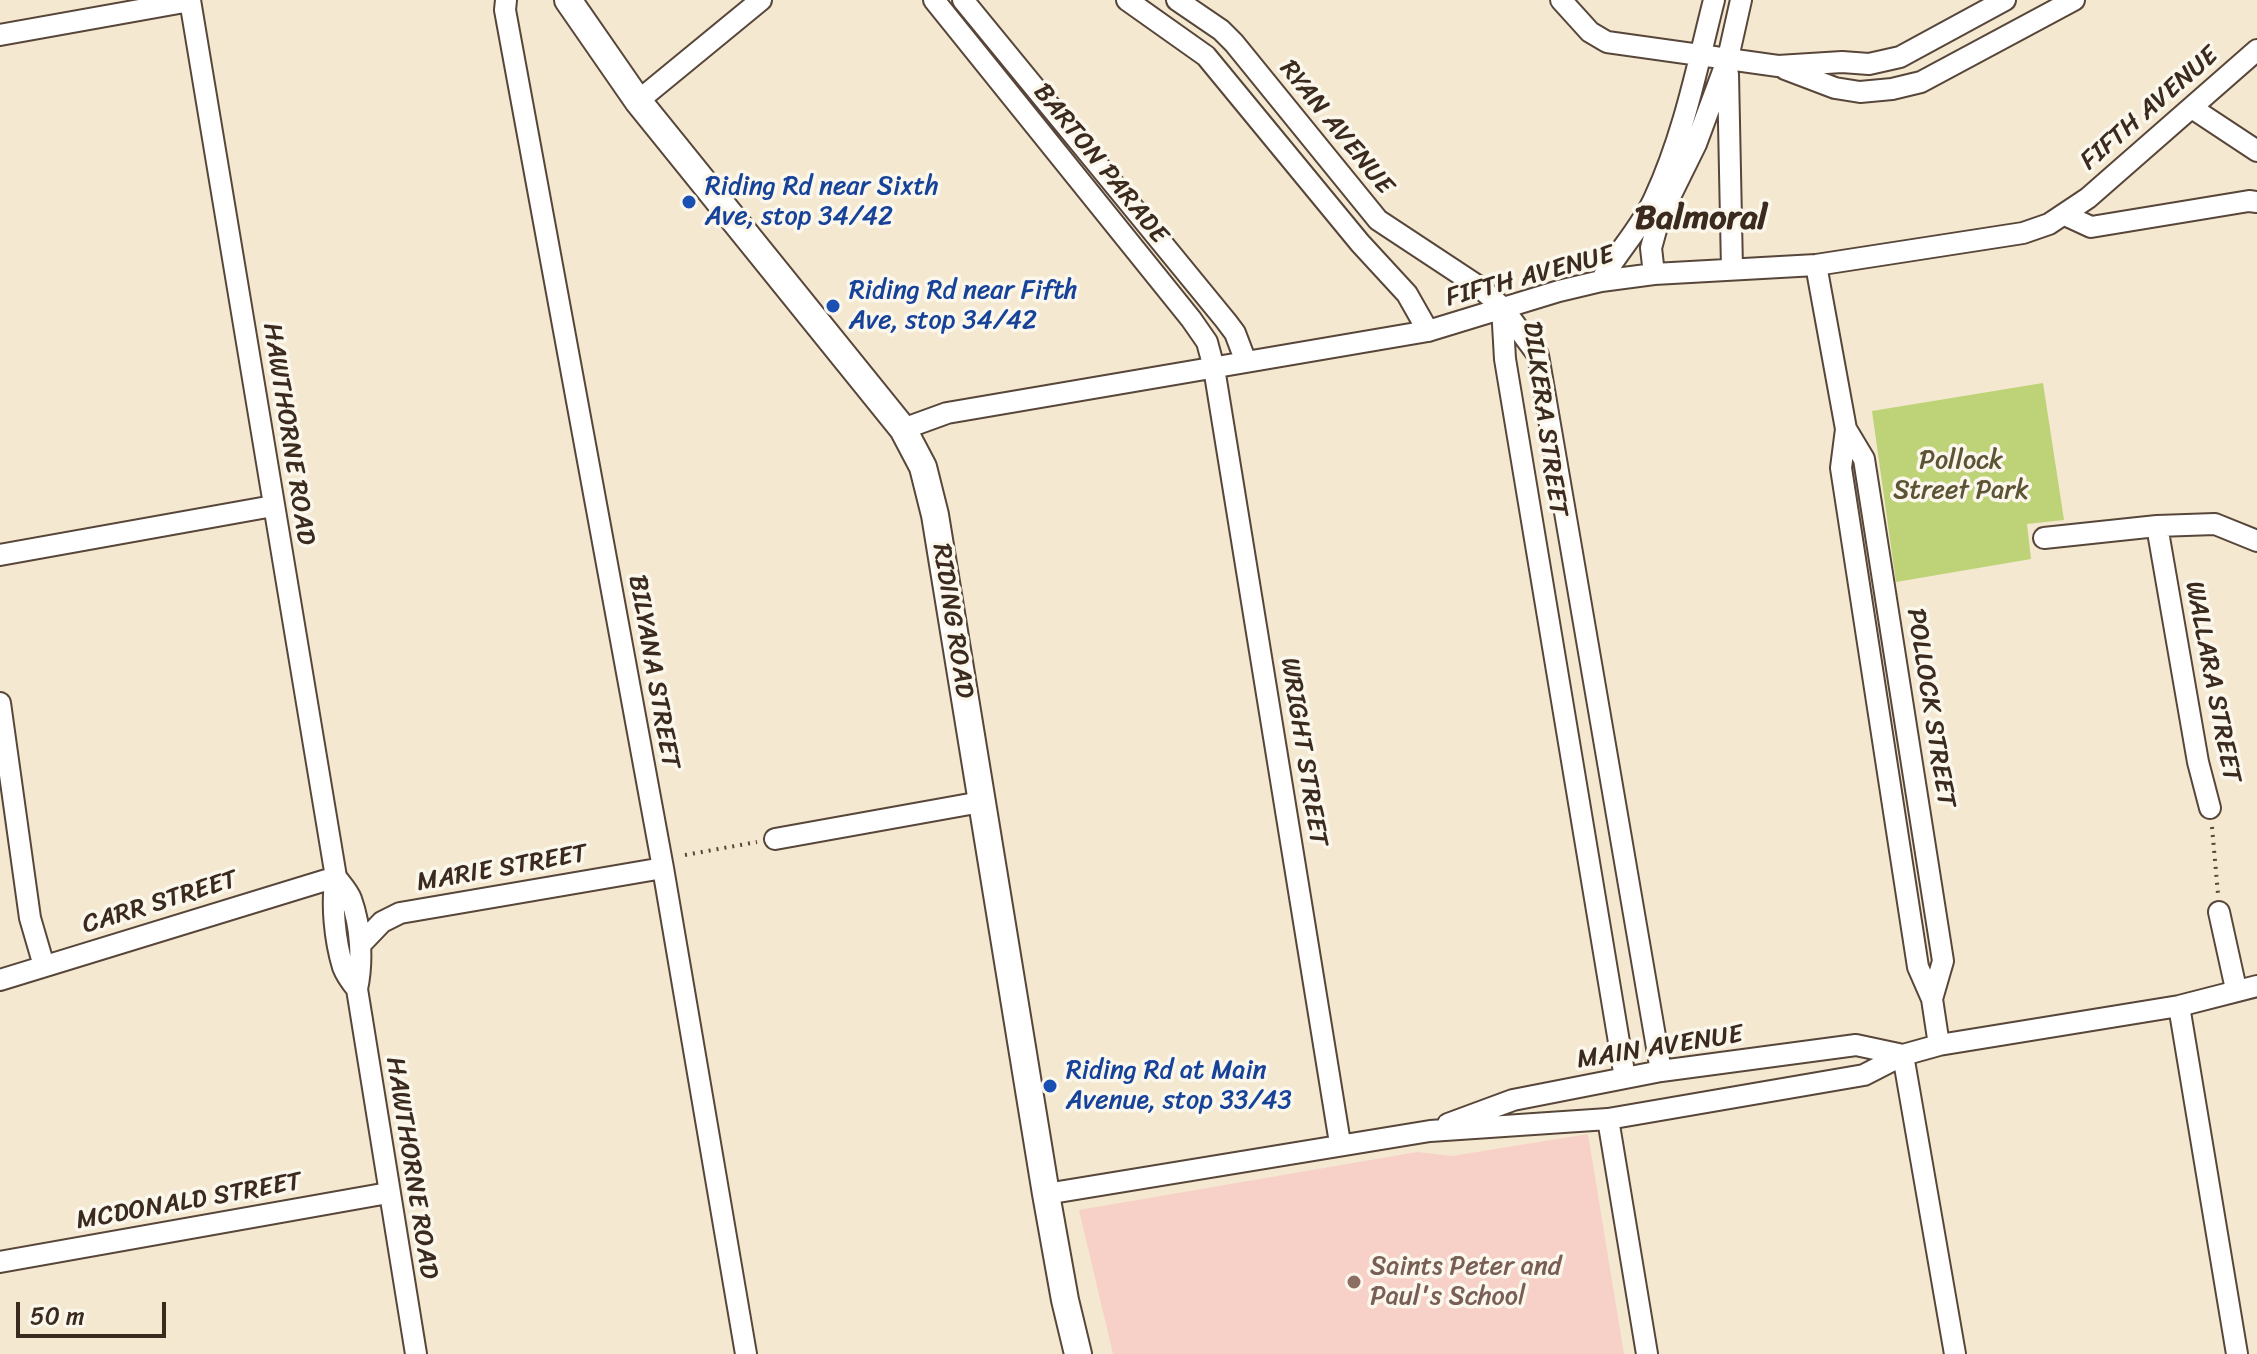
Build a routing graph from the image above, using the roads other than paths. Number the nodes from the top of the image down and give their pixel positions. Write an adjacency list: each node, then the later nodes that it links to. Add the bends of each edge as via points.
1 (506, 0): 42 (street, BILYANA STREET)
2 (568, 0): 19 (main road, RIDING ROAD)
3 (761, 0): 19 (street)
4 (934, 0): 31 (street, BARTON PARADE, via 1191,319 1207,342)
5 (963, 0): 30 (street, BARTON PARADE, via 1226,321)
6 (1127, 0): 29 (street, RYAN AVENUE, via 1206,56 1407,294)
7 (1177, 0): 28 (street, RYAN AVENUE, via 1234,43 1378,220)
8 (1561, 0): 16 (street, via 1590,32 1607,42)
9 (1714, 0): 16 (street)
10 (1741, 0): 17 (street)
11 (2005, 0): 18 (street, via 1900,57 1869,64)
12 (2074, 0): 18 (street, via 1921,82 1892,89 1835,88)
13 (190, 1): 14 (street); 33 (street, HAWTHORNE ROAD)
14 (0, 35)
15 (2257, 50): 20 (street, FIFTH AVENUE)
16 (1700, 53): 17 (street); 27 (street, via 1682,127 1653,201)
17 (1728, 58): 18 (street); 25 (street); 26 (street, via 1696,144 1659,219 1651,248)
18 (1778, 66)
19 (638, 101): 32 (main road, RIDING ROAD)
20 (2192, 108): 21 (street); 23 (street, FIFTH AVENUE)
21 (2257, 151)
22 (2257, 202): 23 (street, via 2091,227)
23 (2065, 215): 24 (street, FIFTH AVENUE, via 2023,233)
24 (1816, 265): 25 (street, FIFTH AVENUE); 52 (street, POLLOCK STREET, via 1846,429 1841,468 1918,967 1932,999)
25 (1732, 269): 26 (street, FIFTH AVENUE)
26 (1654, 274): 27 (street, FIFTH AVENUE)
27 (1601, 281): 28 (street, FIFTH AVENUE)
28 (1502, 307): 29 (street, FIFTH AVENUE); 54 (street, DILKERA STREET, via 1538,355); 55 (street, DILKERA STREET, via 1505,359)
29 (1428, 331): 30 (street, FIFTH AVENUE)
30 (1246, 362): 31 (street, FIFTH AVENUE)
31 (1214, 368): 32 (street, FIFTH AVENUE, via 947,413); 58 (street, WRIGHT STREET)
32 (903, 429): 39 (main road, RIDING ROAD, via 923,467 935,515)
33 (273, 506): 37 (street); 43 (street, HAWTHORNE ROAD)
34 (2157, 526): 35 (street); 36 (street, via 2215,524); 40 (street, WALLARA STREET)
35 (2044, 538)
36 (2257, 541)
37 (0, 555)
38 (0, 703): 46 (street, via 30,918)
39 (981, 802): 41 (street); 60 (main road, RIDING ROAD)
40 (2210, 808)
41 (775, 839)
42 (663, 868): 45 (street, MARIE STREET, via 400,913 382,922); 63 (street, BILYANA STREET)
43 (336, 877): 45 (street, HAWTHORNE ROAD, via 350,898); 46 (street, CARR STREET); 49 (street, HAWTHORNE ROAD, via 332,898 343,969)
44 (2219, 912): 50 (street)
45 (360, 945): 49 (street, HAWTHORNE ROAD)
46 (44, 966): 47 (street, CARR STREET)
47 (0, 980)
48 (2257, 986): 50 (street, MAIN AVENUE)
49 (357, 989): 59 (street, HAWTHORNE ROAD)
50 (2236, 989): 51 (street, MAIN AVENUE)
51 (2179, 1006): 52 (street, MAIN AVENUE); 67 (street)
52 (1939, 1045): 53 (street, MAIN AVENUE)
53 (1903, 1055): 54 (street, MAIN AVENUE, via 1856,1045); 56 (street, MAIN AVENUE, via 1864,1075); 66 (street)
54 (1661, 1071): 55 (street, MAIN AVENUE)
55 (1625, 1078): 57 (street, MAIN AVENUE, via 1513,1100)
56 (1608, 1119): 57 (street, MAIN AVENUE); 65 (street)
57 (1430, 1131): 58 (street, MAIN AVENUE)
58 (1340, 1143): 60 (street, MAIN AVENUE)
59 (388, 1193): 61 (street, MCDONALD STREET); 62 (street, HAWTHORNE ROAD)
60 (1046, 1194): 64 (main road, RIDING ROAD)
61 (0, 1262)
62 (416, 1354)
63 (746, 1354)
64 (1078, 1354)
65 (1647, 1354)
66 (1955, 1354)
67 (2237, 1354)

